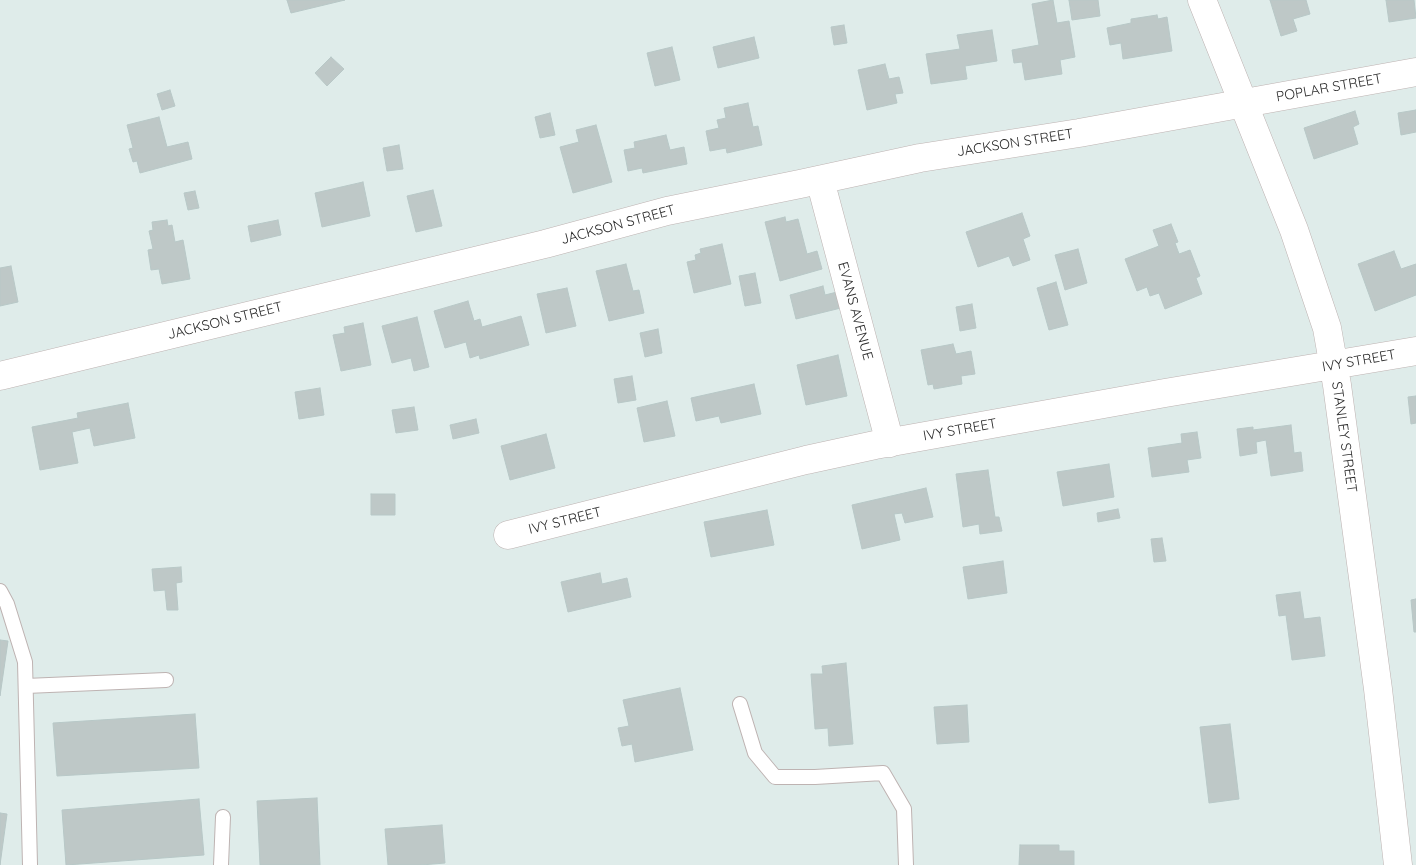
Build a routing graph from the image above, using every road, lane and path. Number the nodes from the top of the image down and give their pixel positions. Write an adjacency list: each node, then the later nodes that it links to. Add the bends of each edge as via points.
1 (1202, 0): 3 (street, STANLEY STREET)
2 (1416, 72): 3 (street, POPLAR STREET)
3 (1242, 103): 4 (street, JACKSON STREET, via 920,158); 6 (street, STANLEY STREET, via 1294,230 1327,328)
4 (820, 180): 7 (street, JACKSON STREET, via 667,211 545,244); 8 (street, EVANS AVENUE)
5 (1416, 351): 6 (street, IVY STREET)
6 (1333, 365): 8 (street, IVY STREET); 18 (street, STANLEY STREET, via 1377,679)
7 (0, 376)
8 (890, 443): 9 (street, IVY STREET, via 806,460)
9 (508, 535)
10 (0, 591): 12 (lane, via 25,662)
11 (166, 680): 12 (lane)
12 (26, 686): 15 (lane)
13 (740, 704): 17 (lane, via 755,753 775,778 883,772 904,809)
14 (223, 817): 16 (lane)
15 (30, 865)
16 (221, 865)
17 (906, 865)
18 (1398, 865)

